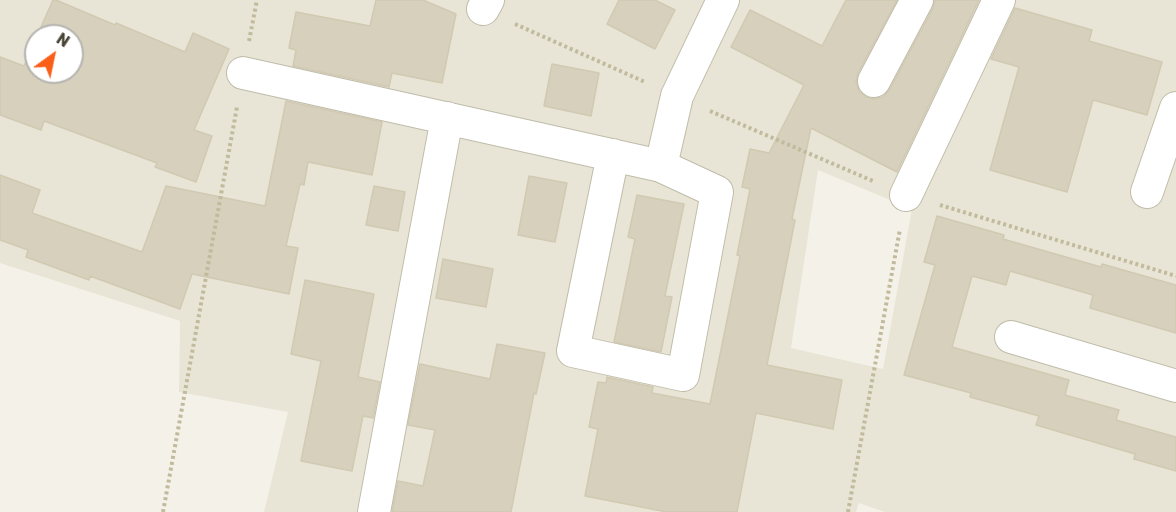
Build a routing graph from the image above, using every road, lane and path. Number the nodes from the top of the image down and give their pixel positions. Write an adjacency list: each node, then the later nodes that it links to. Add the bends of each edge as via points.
1 (257, 0): 6 (path)
2 (723, 0): 8 (street)
3 (917, 0): 7 (street)
4 (999, 0): 14 (street)
5 (486, 5): 8 (path)
6 (243, 73): 10 (street); 18 (path)
7 (874, 81)
8 (677, 96): 12 (street); 14 (path)
9 (1176, 108): 13 (street)
10 (447, 118): 11 (street); 19 (street)
11 (613, 155): 12 (street); 12 (street, via 573,351 683,375 717,192)
12 (661, 166)
13 (1147, 192)
14 (906, 195): 15 (path); 20 (path)
15 (1176, 276)
16 (1011, 337): 17 (street)
17 (1176, 386)
18 (163, 512)
19 (374, 512)
20 (848, 512)

